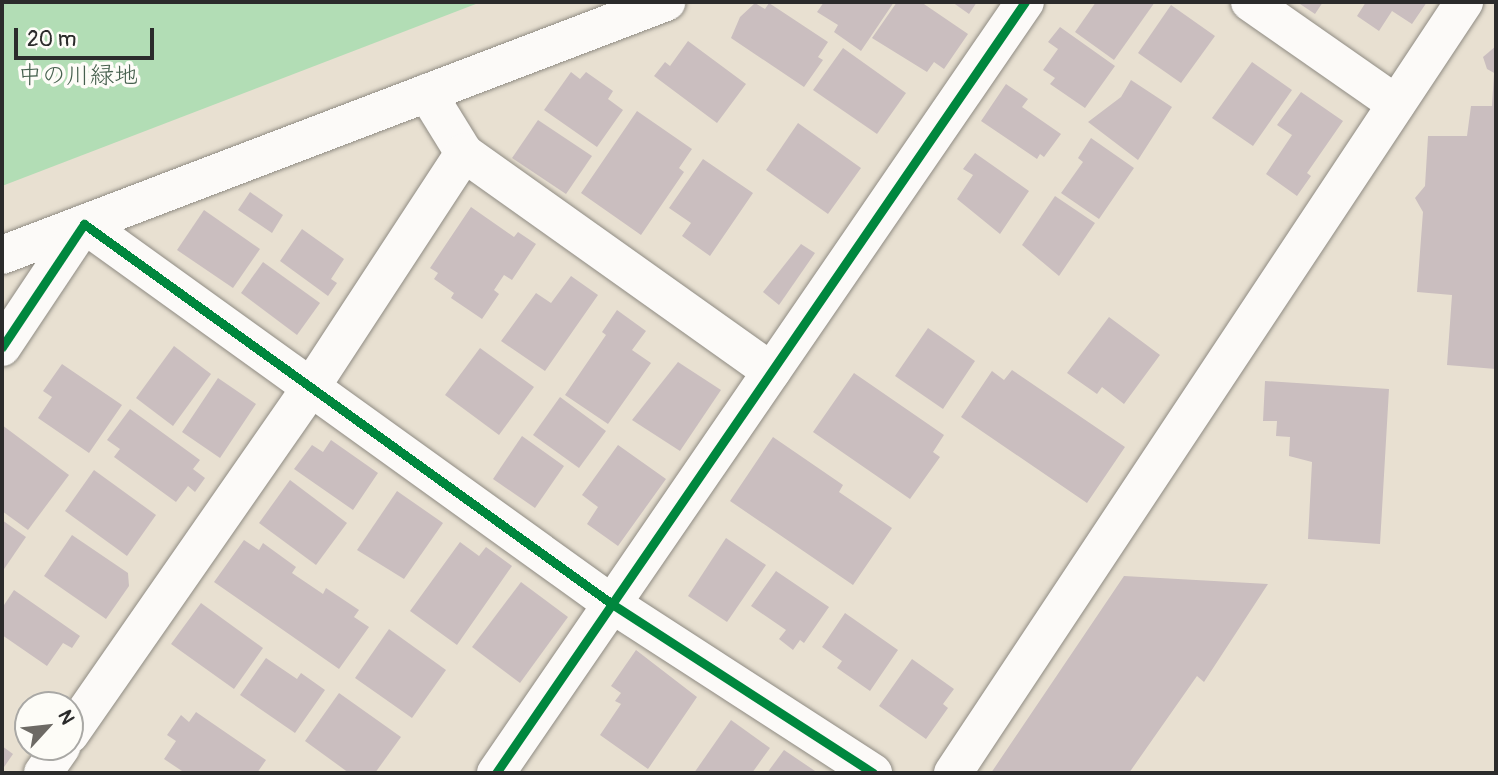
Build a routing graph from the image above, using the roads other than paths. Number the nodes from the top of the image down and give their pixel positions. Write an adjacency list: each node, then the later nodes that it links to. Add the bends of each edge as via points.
1 (666, 2): 5 (street)
2 (1025, 2): 11 (street)
3 (1250, 2): 6 (street)
4 (1464, 2): 6 (street)
5 (427, 93): 7 (street); 8 (street)
6 (1396, 104): 17 (street)
7 (464, 153): 11 (street); 12 (street)
8 (84, 224): 9 (street); 10 (street); 12 (street)
9 (2, 255)
10 (2, 347)
11 (772, 371): 13 (street)
12 (311, 387): 13 (street); 14 (street)
13 (612, 604): 15 (street); 16 (street)
14 (84, 714)
15 (496, 773)
16 (873, 773)
17 (953, 773)

